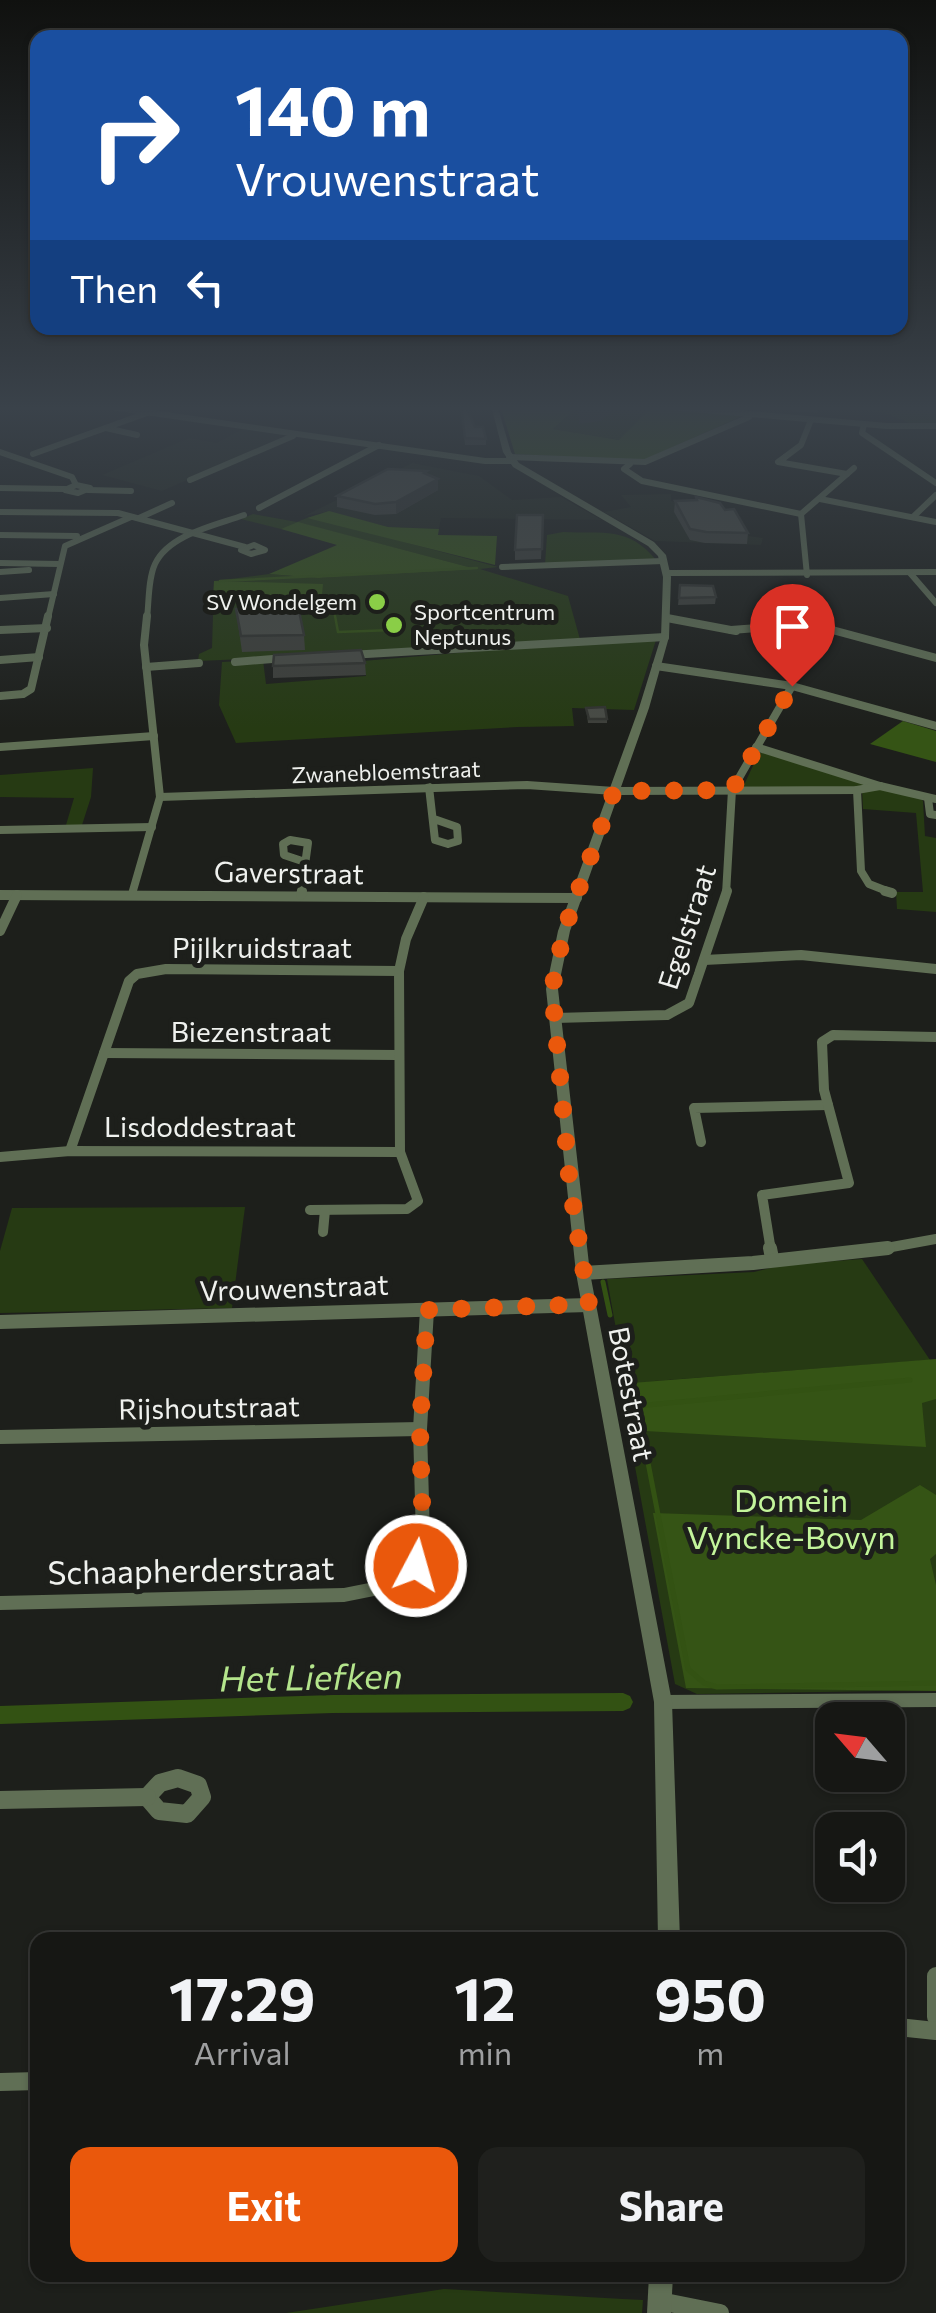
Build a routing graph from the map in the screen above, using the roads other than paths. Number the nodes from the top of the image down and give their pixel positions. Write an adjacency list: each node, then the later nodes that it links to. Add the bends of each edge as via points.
1 (111, 513): 9 (street)
2 (147, 513): 9 (street)
3 (600, 513): 17 (street, via 651,544)
4 (797, 513): 7 (street)
5 (887, 513): 10 (street)
6 (918, 513): 10 (street)
7 (802, 514): 25 (street)
8 (244, 515): 12 (street)
9 (135, 518): 12 (street); 14 (street)
10 (913, 518): 11 (street)
11 (936, 522)
12 (199, 534): 16 (street); 42 (street, via 164,552 153,566)
13 (0, 537): 14 (street); 15 (street)
14 (81, 537): 15 (street)
15 (72, 541): 19 (street)
16 (245, 546)
17 (663, 561): 20 (street); 23 (street, Botestraat)
18 (0, 563): 19 (street)
19 (59, 566): 21 (street); 26 (street)
20 (502, 568)
21 (0, 572)
22 (936, 572): 24 (street)
23 (666, 573): 25 (street); 29 (street, Botestraat)
24 (910, 573): 25 (street); 28 (street)
25 (808, 574)
26 (53, 597): 27 (street); 30 (street)
27 (0, 600)
28 (936, 603)
29 (667, 618): 32 (street, Botestraat); 35 (street, via 775,635 810,624)
30 (47, 628): 31 (street); 38 (street)
31 (0, 630)
32 (664, 637): 34 (street); 43 (street, Botestraat)
33 (936, 646): 35 (street)
34 (338, 655)
35 (924, 655): 37 (street)
36 (303, 657): 39 (street)
37 (936, 658)
38 (38, 660): 40 (street); 45 (street, via 30,690)
39 (235, 662)
40 (0, 663)
41 (199, 663): 42 (street)
42 (146, 666): 47 (street)
43 (656, 666): 44 (street); 54 (street, Botestraat)
44 (792, 686): 46 (street); 49 (street, Egelstraat)
45 (0, 696)
46 (936, 726)
47 (154, 736): 48 (street); 55 (street)
48 (0, 747)
49 (756, 747): 50 (street); 52 (street, Egelstraat)
50 (880, 786): 53 (street, Zwanebloemstraat); 56 (street)
51 (429, 787): 54 (street, Zwanebloemstraat); 55 (street, Zwanebloemstraat); 58 (street)
52 (732, 790): 53 (street, Zwanebloemstraat); 54 (street, Zwanebloemstraat); 70 (street, Egelstraat, via 729,886)
53 (857, 790): 62 (street, via 864,880)
54 (614, 791): 68 (street, Botestraat)
55 (160, 797): 59 (street)
56 (932, 798): 57 (street, via 930,814)
57 (936, 815)
58 (434, 819)
59 (152, 827): 60 (street); 63 (street)
60 (0, 830)
61 (305, 862): 65 (street)
62 (892, 893)
63 (132, 894): 64 (street, Gaverstraat); 65 (street, Gaverstraat)
64 (16, 895): 66 (street, Gaverstraat); 69 (street)
65 (301, 895): 67 (street, Gaverstraat)
66 (0, 896)
67 (424, 897): 68 (street, Gaverstraat); 72 (street)
68 (577, 898): 73 (street, Botestraat, via 555,964)
69 (0, 930)
70 (704, 960): 71 (street, via 801,955); 73 (street, Egelstraat, via 689,1003 667,1015)
71 (936, 969)
72 (399, 971): 75 (street, Pijlkruidstraat, via 137,974 129,980); 76 (street)
73 (555, 1018): 87 (street, Botestraat)
74 (936, 1036): 77 (street, via 826,1038)
75 (104, 1054): 76 (street, Biezenstraat); 79 (street, Pijlkruidstraat)
76 (398, 1056): 80 (street)
77 (828, 1106): 78 (street, via 693,1103); 86 (street, via 849,1183 762,1196)
78 (701, 1142)
79 (70, 1151): 80 (street, Lisdoddestraat); 81 (street, Lisdoddestraat)
80 (400, 1152): 83 (street, via 418,1201 414,1206)
81 (0, 1157)
82 (310, 1210): 83 (street)
83 (325, 1210): 84 (street)
84 (323, 1232)
85 (936, 1239): 86 (street)
86 (772, 1258): 87 (street)
87 (583, 1273): 88 (street, Botestraat)
88 (589, 1304): 89 (street, Vrouwenstraat); 95 (street, Botestraat)
89 (427, 1310): 90 (street, Vrouwenstraat); 91 (street, Schaapherderstraat)
90 (0, 1322)
91 (420, 1428): 92 (street, Rijshoutstraat); 93 (street, Schaapherderstraat, via 423,1538 416,1566 399,1584 344,1595)
92 (0, 1438)
93 (0, 1603)
94 (936, 1700): 95 (street)
95 (663, 1702): 98 (street, Botestraat)
96 (147, 1798): 97 (street)
97 (0, 1800)
98 (668, 1932)
99 (936, 1976): 100 (street)
100 (936, 2018)
101 (905, 2028): 102 (street)
102 (936, 2031)
103 (30, 2081): 104 (street)
104 (0, 2082)
105 (661, 2282): 106 (street)
106 (660, 2307): 107 (street)
107 (720, 2313)

